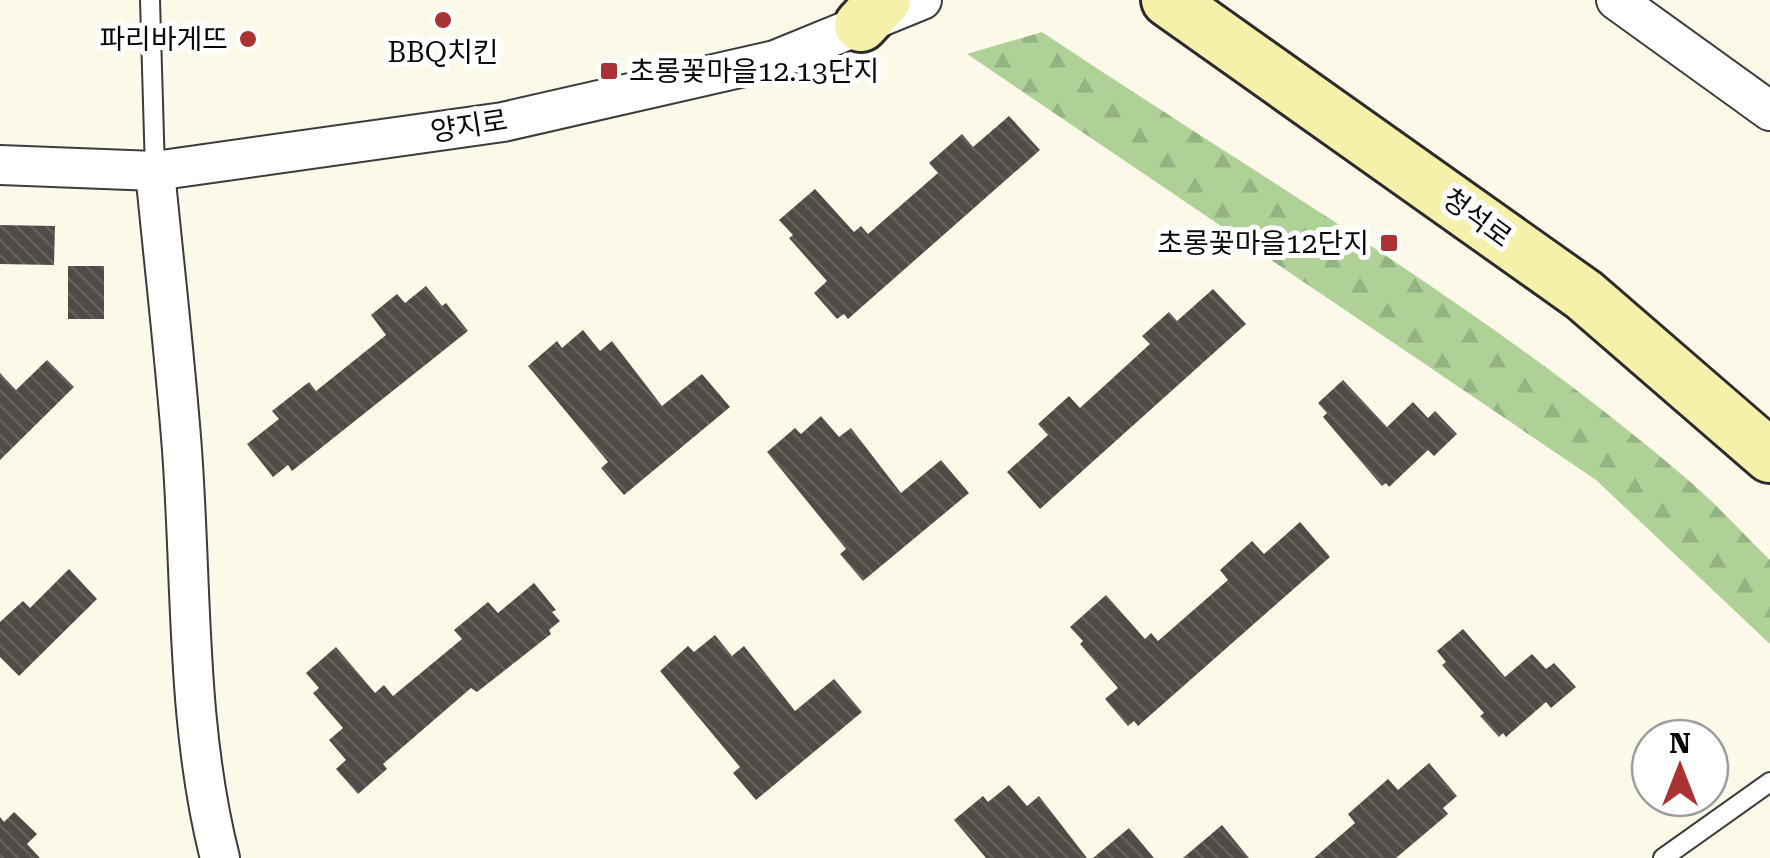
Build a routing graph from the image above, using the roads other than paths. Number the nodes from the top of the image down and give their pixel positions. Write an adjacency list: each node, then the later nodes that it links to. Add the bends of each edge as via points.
1 (150, 0): 10 (lane)
2 (922, 0): 6 (street, 양지로)
3 (1168, 0): 7 (main road, 청석로)
4 (1238, 0): 7 (main road)
5 (1616, 0): 8 (street)
6 (872, 12): 10 (street, 양지로, via 774,60 503,122)
7 (1273, 71): 11 (main road, 청석로, via 1584,294)
8 (1770, 111)
9 (0, 165): 10 (street, 양지로)
10 (156, 170): 14 (street, via 182,451 191,660 208,813)
11 (1770, 456)
12 (1770, 782): 13 (lane)
13 (1690, 841): 15 (lane); 16 (lane)
14 (220, 858)
15 (1663, 858)
16 (1700, 858)

